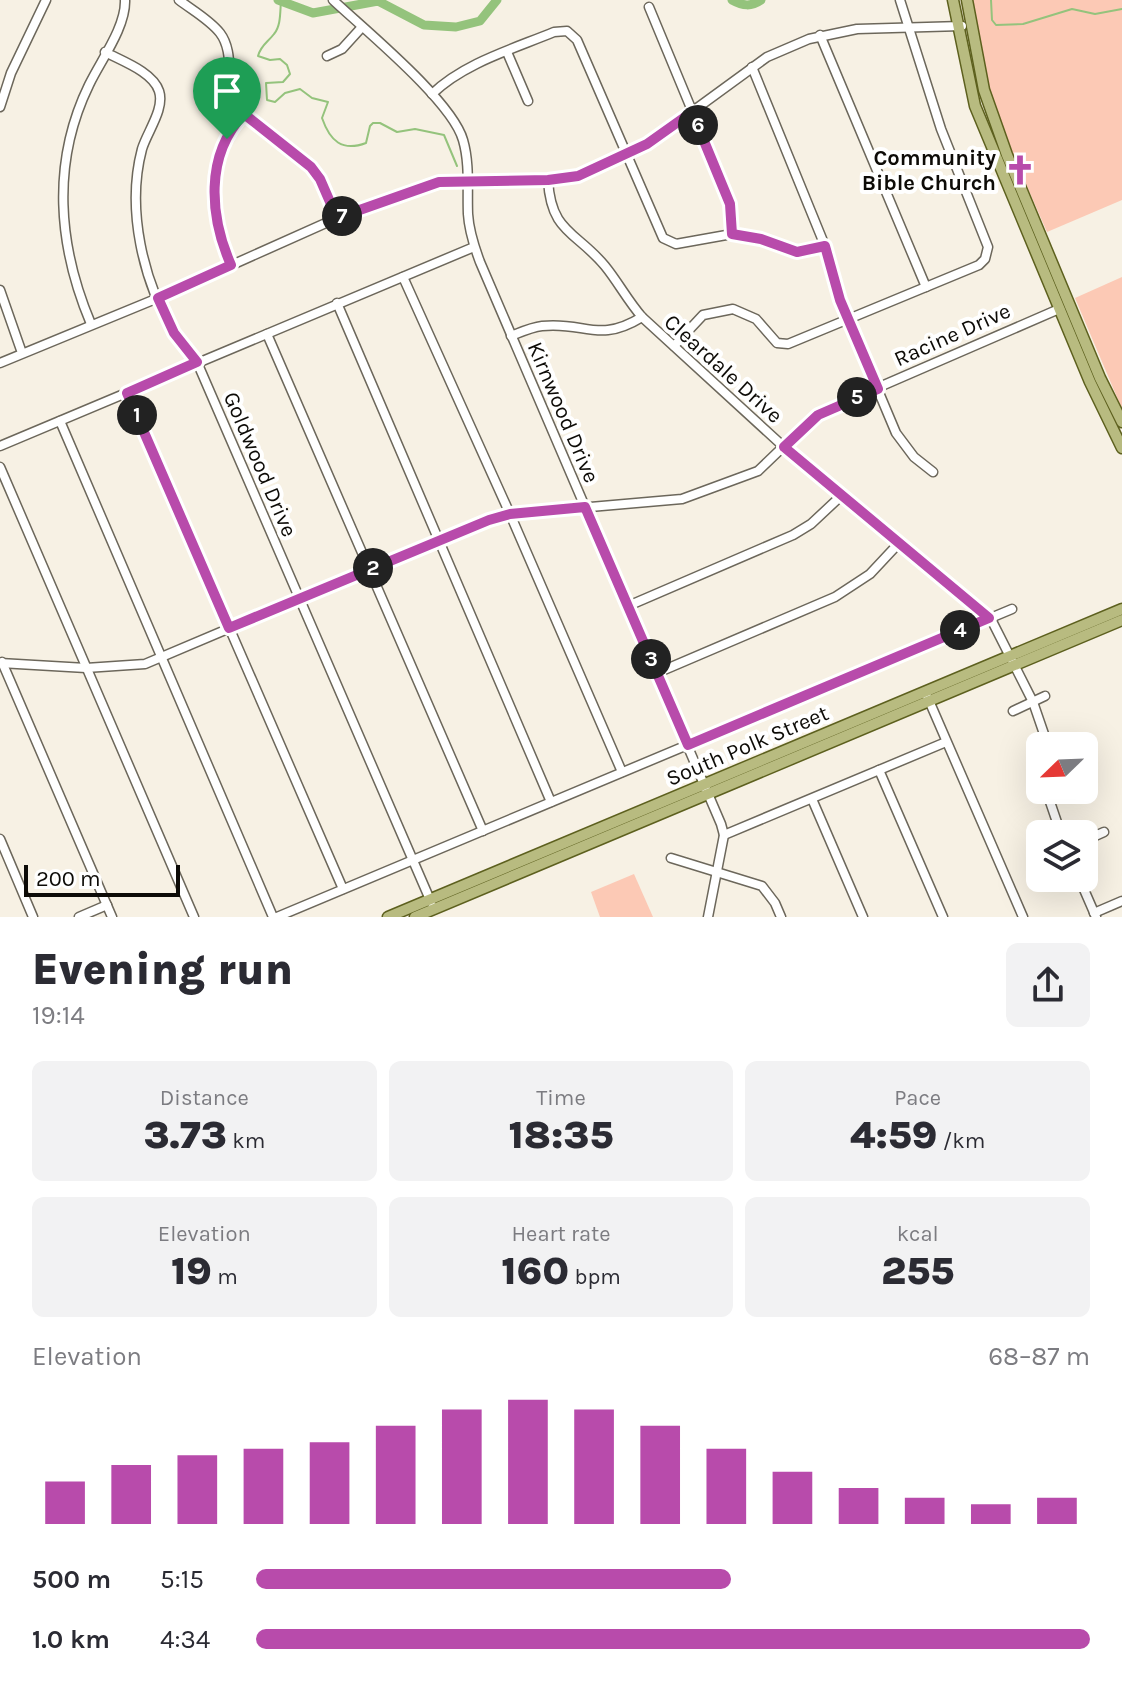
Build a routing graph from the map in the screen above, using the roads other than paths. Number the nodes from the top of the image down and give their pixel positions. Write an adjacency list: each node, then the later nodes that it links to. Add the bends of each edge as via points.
1 (46, 0): 18 (street)
2 (125, 0): 14 (street, via 123,17)
3 (179, 0): 23 (street, via 221,35 233,99)
4 (333, 0): 11 (street, Kirnwood Drive)
5 (900, 0): 12 (street)
6 (953, 0): 9 (main road)
7 (967, 0): 10 (main road)
8 (649, 7): 22 (street)
9 (957, 26): 10 (street); 12 (street); 32 (main road, via 975,106)
10 (973, 26): 29 (main road, via 984,90)
11 (362, 27): 16 (street, via 342,49); 19 (street, Kirnwood Drive)
12 (909, 28): 13 (street); 35 (street, via 941,129 988,247 979,265)
13 (820, 35): 17 (street); 35 (street)
14 (105, 52): 37 (street, Goldwood Drive, via 151,79 160,94 142,149 135,197 142,254); 43 (street, via 78,112 64,176 68,259)
15 (507, 52): 19 (street, via 456,75); 20 (street); 24 (street, via 562,31 571,33)
16 (327, 56)
17 (752, 67): 22 (street); 30 (street)
18 (2, 94): 21 (street)
19 (432, 94): 26 (street, Kirnwood Drive, via 462,138)
20 (528, 101)
21 (0, 107)
22 (692, 112): 24 (street); 28 (street, via 730,204)
23 (244, 114): 27 (street, via 311,167); 33 (street, via 222,152 214,187 217,228)
24 (626, 154): 25 (street, via 591,172); 28 (street, via 659,232 669,243)
25 (548, 180): 26 (street); 41 (street, Cleardale Drive, via 560,225 603,264)
26 (468, 181): 27 (street, via 439,182); 31 (street, Kirnwood Drive)
27 (337, 218): 33 (street)
28 (732, 234): 30 (street, via 797,252)
29 (1044, 244): 32 (main road); 39 (main road)
30 (825, 246): 42 (street)
31 (474, 247): 34 (street); 45 (street, Kirnwood Drive)
32 (1032, 248): 40 (main road)
33 (231, 265): 37 (street)
34 (403, 277): 38 (street); 62 (street)
35 (926, 287): 42 (street)
36 (0, 290): 47 (street)
37 (158, 298): 43 (street); 48 (street, Goldwood Drive, via 174,333)
38 (337, 303): 44 (street); 63 (street)
39 (1070, 304): 40 (main road, Racine Drive); 50 (main road)
40 (1059, 309): 50 (main road); 51 (street, Racine Drive)
41 (642, 317): 45 (street, via 611,331 540,326); 46 (street, Cleardale Drive)
42 (849, 320): 46 (street, via 783,345 749,314 726,309 697,319); 51 (street)
43 (91, 324): 47 (street)
44 (267, 334): 48 (street); 65 (street)
45 (511, 336): 61 (street, Kirnwood Drive)
46 (674, 346): 56 (street, Cleardale Drive)
47 (22, 353): 49 (street)
48 (197, 362): 52 (street); 66 (street, Goldwood Drive)
49 (0, 363)
50 (1095, 380): 54 (main road); 57 (main road)
51 (878, 389): 56 (street, Racine Drive, via 818,415); 59 (street, via 900,439)
52 (127, 393): 53 (street); 72 (street)
53 (60, 421): 55 (street); 74 (street)
54 (1122, 422)
55 (0, 446)
56 (784, 447): 60 (street, Cleardale Drive); 61 (street, Racine Drive, via 758,471 682,499)
57 (1122, 448)
58 (0, 467): 77 (street)
59 (933, 472)
60 (842, 495): 64 (street, Cleardale Drive); 67 (street, via 793,535)
61 (585, 507): 62 (street, Racine Drive); 67 (street, Kirnwood Drive)
62 (510, 514): 63 (street, Racine Drive); 87 (street)
63 (439, 540): 65 (street, Racine Drive); 90 (street)
64 (899, 543): 70 (street, Cleardale Drive); 78 (street, via 870,574 835,597)
65 (369, 569): 66 (street, Racine Drive); 91 (street)
66 (300, 599): 72 (street, Racine Drive); 97 (street, Goldwood Drive)
67 (628, 606): 78 (street, Kirnwood Drive)
68 (1012, 609): 70 (street)
69 (1122, 609): 73 (main road, South Polk Street)
70 (989, 618): 76 (street, Cleardale Drive); 85 (street)
71 (1122, 620): 73 (main road, South Polk Street)
72 (229, 628): 74 (street, Racine Drive); 99 (street)
73 (1087, 630): 76 (main road, South Polk Street)
74 (162, 657): 77 (street, Racine Drive, via 128,667); 109 (street)
75 (1, 661): 77 (street, Racine Drive); 103 (street)
76 (1013, 661): 79 (main road, South Polk Street); 81 (street, Cleardale Drive)
77 (86, 668): 108 (street)
78 (657, 673): 85 (street, Kirnwood Drive)
79 (927, 696): 84 (street); 88 (main road, South Polk Street)
80 (1045, 696): 81 (street)
81 (1033, 702): 82 (street); 83 (street, Cleardale Drive)
82 (1013, 711)
83 (1043, 732)
84 (946, 742): 86 (street); 116 (street)
85 (688, 745): 87 (street); 88 (street, Kirnwood Drive)
86 (879, 770): 89 (street); 115 (street)
87 (622, 772): 90 (street)
88 (707, 789): 93 (street, Kirnwood Drive); 102 (main road, South Polk Street)
89 (812, 799): 93 (street); 114 (street)
90 (551, 802): 91 (street)
91 (483, 831): 97 (street)
92 (1104, 832): 94 (street)
93 (724, 835): 98 (street)
94 (1098, 835)
95 (0, 839): 105 (street)
96 (671, 858): 98 (street)
97 (413, 860): 99 (street); 102 (street, Goldwood Drive)
98 (717, 871): 112 (street); 113 (street, via 762,886)
99 (343, 889): 109 (street)
100 (1085, 892): 104 (street)
101 (1122, 901): 104 (street)
102 (432, 904): 110 (main road, South Polk Street); 111 (main road, South Polk Street)
103 (107, 905): 106 (street); 107 (street)
104 (1095, 915)
105 (33, 917)
106 (79, 917)
107 (112, 917)
108 (194, 917)
109 (275, 917)
110 (388, 917)
111 (415, 917)
112 (708, 917)
113 (781, 917)
114 (863, 917)
115 (943, 917)
116 (1023, 917)

